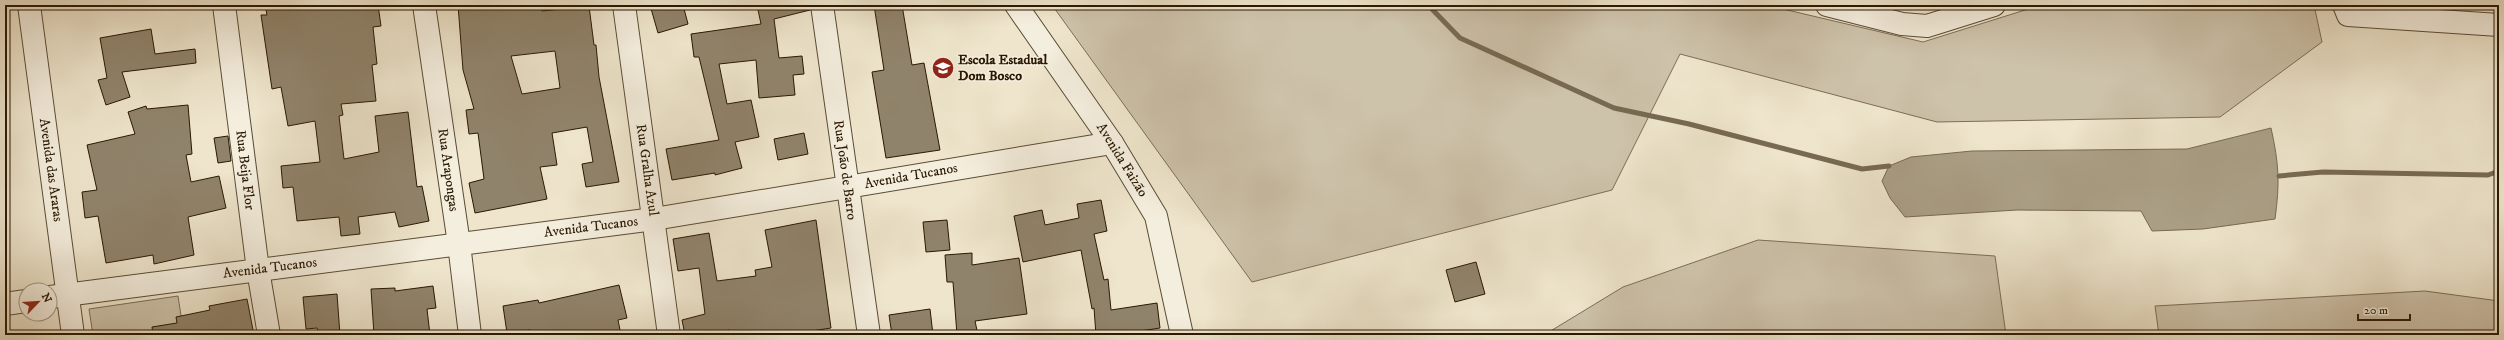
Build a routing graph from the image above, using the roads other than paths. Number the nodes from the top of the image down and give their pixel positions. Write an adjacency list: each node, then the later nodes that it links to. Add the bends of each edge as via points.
1 (29, 5): 18 (street, Avenida das Araras)
2 (224, 5): 17 (street, Rua Beija Flor)
3 (424, 5): 16 (street, Rua Arapongas)
4 (624, 5): 15 (street, Rua Gralha Azul)
5 (822, 5): 14 (street, Rua João de Barro)
6 (1016, 5): 13 (street, Avenida Faizão)
7 (1827, 5): 11 (street)
8 (1994, 5): 10 (street)
9 (2346, 10): 12 (street)
10 (1949, 12): 11 (street, via 1927,26)
11 (1899, 15)
12 (2499, 25)
13 (1112, 143): 14 (street, Avenida Tucanos); 26 (street, Avenida Faizão, via 1156,216)
14 (847, 187): 15 (street, Avenida Tucanos); 25 (street, Rua João de Barro)
15 (654, 219): 16 (street, Avenida Tucanos); 24 (street, Rua Gralha Azul)
16 (459, 244): 17 (street, Avenida Tucanos); 23 (street, Rua Arapongas)
17 (258, 270): 18 (street, Avenida Tucanos); 22 (street, Rua Beija Flor)
18 (59, 296): 21 (street, Avenida das Araras)
19 (18, 302): 20 (street)
20 (5, 304)
21 (73, 335)
22 (269, 335)
23 (470, 335)
24 (669, 335)
25 (869, 335)
26 (1182, 335)

